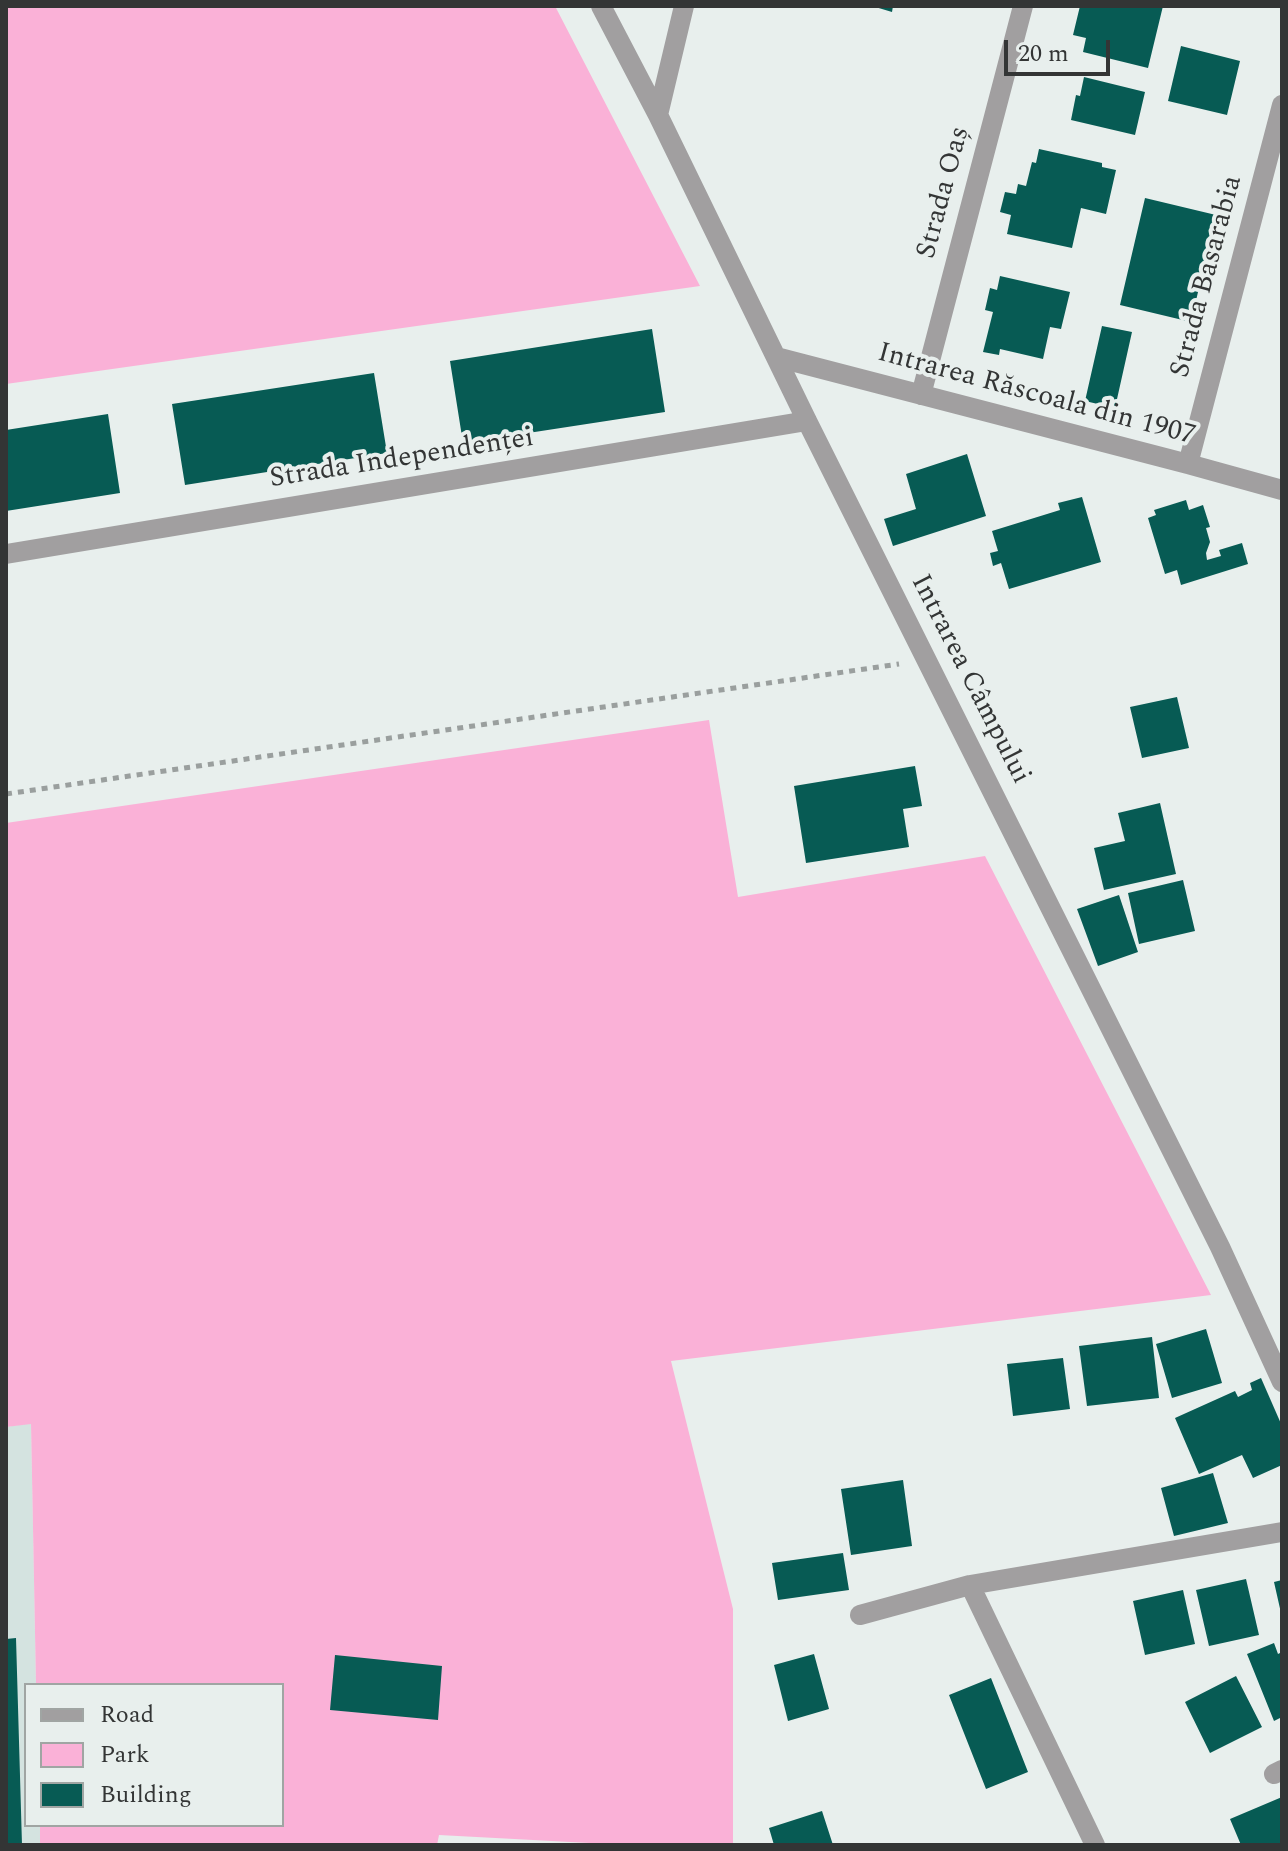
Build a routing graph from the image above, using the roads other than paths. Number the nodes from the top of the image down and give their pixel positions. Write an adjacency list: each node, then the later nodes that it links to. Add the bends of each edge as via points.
1 (601, 6): 5 (street, Intrarea Câmpului)
2 (684, 6): 5 (street)
3 (1023, 6): 7 (street, Strada Oaș)
4 (1282, 105): 9 (street, Strada Basarabia)
5 (658, 115): 6 (street, Intrarea Câmpului)
6 (776, 357): 7 (street, Intrarea Răscoala din 1907); 8 (street, Intrarea Câmpului)
7 (921, 395): 9 (street, Intrarea Răscoala din 1907)
8 (807, 421): 11 (street, Strada Independenței); 12 (street, Intrarea Câmpului, via 1220,1247)
9 (1188, 464): 10 (street, Intrarea Răscoala din 1907)
10 (1282, 490)
11 (6, 554)
12 (1282, 1382)
13 (1282, 1532): 14 (street)
14 (970, 1585): 15 (street); 16 (street)
15 (860, 1615)
16 (1095, 1845)

